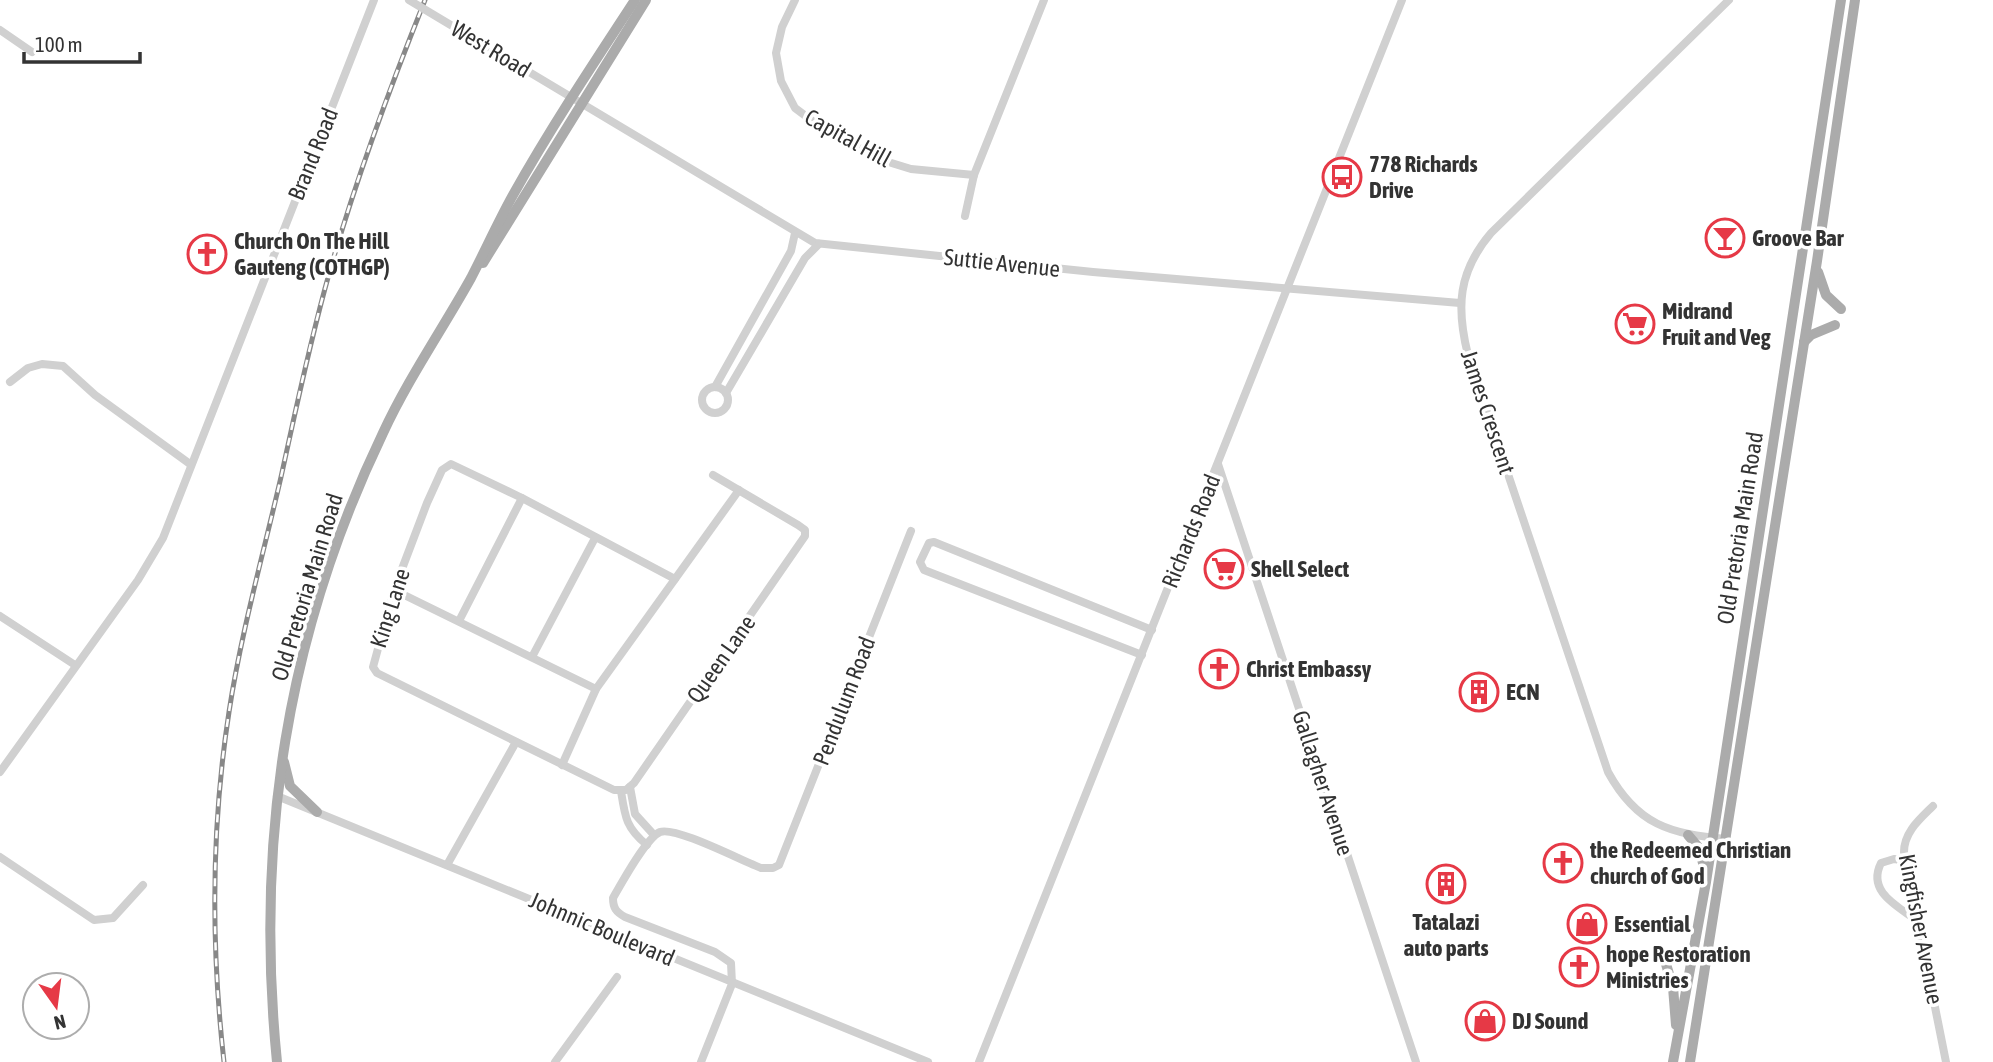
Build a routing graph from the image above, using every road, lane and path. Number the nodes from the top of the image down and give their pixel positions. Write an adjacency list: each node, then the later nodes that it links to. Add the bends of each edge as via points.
1 (374, 0): 29 (street, Brand Road)
2 (410, 0): 13 (street, West Road, bridge)
3 (635, 0): 13 (main road, Old Pretoria Main Road)
4 (646, 0): 13 (main road, Old Pretoria Main Road)
5 (795, 0): 14 (street, Capital Hill, via 776,53 782,82 795,108 823,129 885,161 911,169)
6 (1044, 0): 14 (street)
7 (1402, 0): 19 (street, Richards Road)
8 (1729, 0): 21 (street, James Crescent, via 1491,233 1469,267)
9 (1841, 0): 55 (main road, Old Pretoria Main Road)
10 (1856, 0): 18 (main road, Old Pretoria Main Road)
11 (0, 30): 12 (street)
12 (32, 52)
13 (577, 101): 16 (street, Suttie Avenue); 46 (main road, Old Pretoria Main Road, via 512,196 471,277 407,384 355,496 311,623)
14 (974, 175): 15 (street)
15 (965, 216)
16 (795, 233): 17 (street, Suttie Avenue); 20 (street, via 793,248)
17 (819, 244): 19 (street, Suttie Avenue); 22 (street, via 805,258)
18 (1817, 261): 23 (main road, via 1823,290); 25 (main road, Old Pretoria Main Road)
19 (1288, 288): 21 (street, Suttie Avenue); 30 (street, Richards Road)
20 (763, 300): 22 (street); 27 (street)
21 (1460, 303): 54 (street, James Crescent, via 1468,355 1608,772 1640,813)
22 (776, 307): 28 (street)
23 (1841, 309)
24 (1835, 325): 25 (main road)
25 (1804, 342): 56 (main road, Old Pretoria Main Road)
26 (10, 382): 29 (street, via 42,364 62,366)
27 (715, 387): 28 (street); 28 (street, via 702,396 707,411 723,411)
28 (726, 393)
29 (190, 464): 43 (street, Brand Road, via 152,560)
30 (1218, 464): 40 (street, Richards Road); 73 (street, Gallagher Avenue)
31 (713, 475): 32 (street)
32 (739, 490): 36 (street); 49 (street, Queen Lane, via 798,524 805,537)
33 (522, 498): 35 (street, King Lane); 37 (street, King Lane, via 457,465 446,466); 39 (street)
34 (911, 531): 53 (street, Pendulum Road, via 779,865 761,868 678,833)
35 (595, 538): 36 (street, King Lane); 42 (street)
36 (675, 579): 44 (street)
37 (394, 590): 39 (street); 45 (street, King Lane, via 374,671)
38 (0, 616): 43 (street)
39 (459, 621): 42 (street)
40 (1152, 630): 41 (street, Richards Road); 41 (street, via 934,542 929,543 920,562 924,570)
41 (1142, 654): 72 (street, Richards Road)
42 (532, 657): 44 (street)
43 (75, 665): 48 (street, Brand Road)
44 (596, 689): 47 (street)
45 (516, 742): 47 (street, King Lane); 60 (street)
46 (283, 751): 50 (main road, Old Pretoria Main Road); 52 (main road, via 289,783)
47 (562, 765): 49 (street, via 614,790)
48 (0, 772)
49 (626, 789): 53 (street, via 635,814); 57 (street, via 629,826)
50 (277, 796): 52 (street, Johnnic Boulevard); 68 (main road, Old Pretoria Main Road, via 269,911)
51 (1933, 806): 59 (street, Kingfisher Avenue, via 1904,842)
52 (317, 812): 60 (street, Johnnic Boulevard)
53 (658, 833): 57 (street)
54 (1688, 835): 55 (street, James Crescent); 61 (main road, via 1700,851)
55 (1713, 837): 56 (street, James Crescent); 61 (main road, Old Pretoria Main Road)
56 (1727, 839): 75 (main road, Old Pretoria Main Road)
57 (647, 845): 66 (street, via 616,892 613,906 625,917 729,960)
58 (0, 857): 62 (street, via 94,920 113,918)
59 (1907, 862): 63 (street, Kingfisher Avenue); 63 (street, via 1881,863 1877,883 1881,892)
60 (447, 865): 66 (street, Johnnic Boulevard)
61 (1706, 882): 67 (main road, Old Pretoria Main Road)
62 (143, 885)
63 (1920, 923): 76 (street, Kingfisher Avenue)
64 (1662, 951): 67 (main road, via 1673,987)
65 (617, 976): 69 (street)
66 (732, 984): 70 (street); 71 (street, Johnnic Boulevard)
67 (1678, 1043): 74 (main road, Old Pretoria Main Road)
68 (277, 1062)
69 (555, 1062)
70 (701, 1062)
71 (928, 1062)
72 (979, 1062)
73 (1416, 1062)
74 (1673, 1062)
75 (1690, 1062)
76 (1946, 1062)

